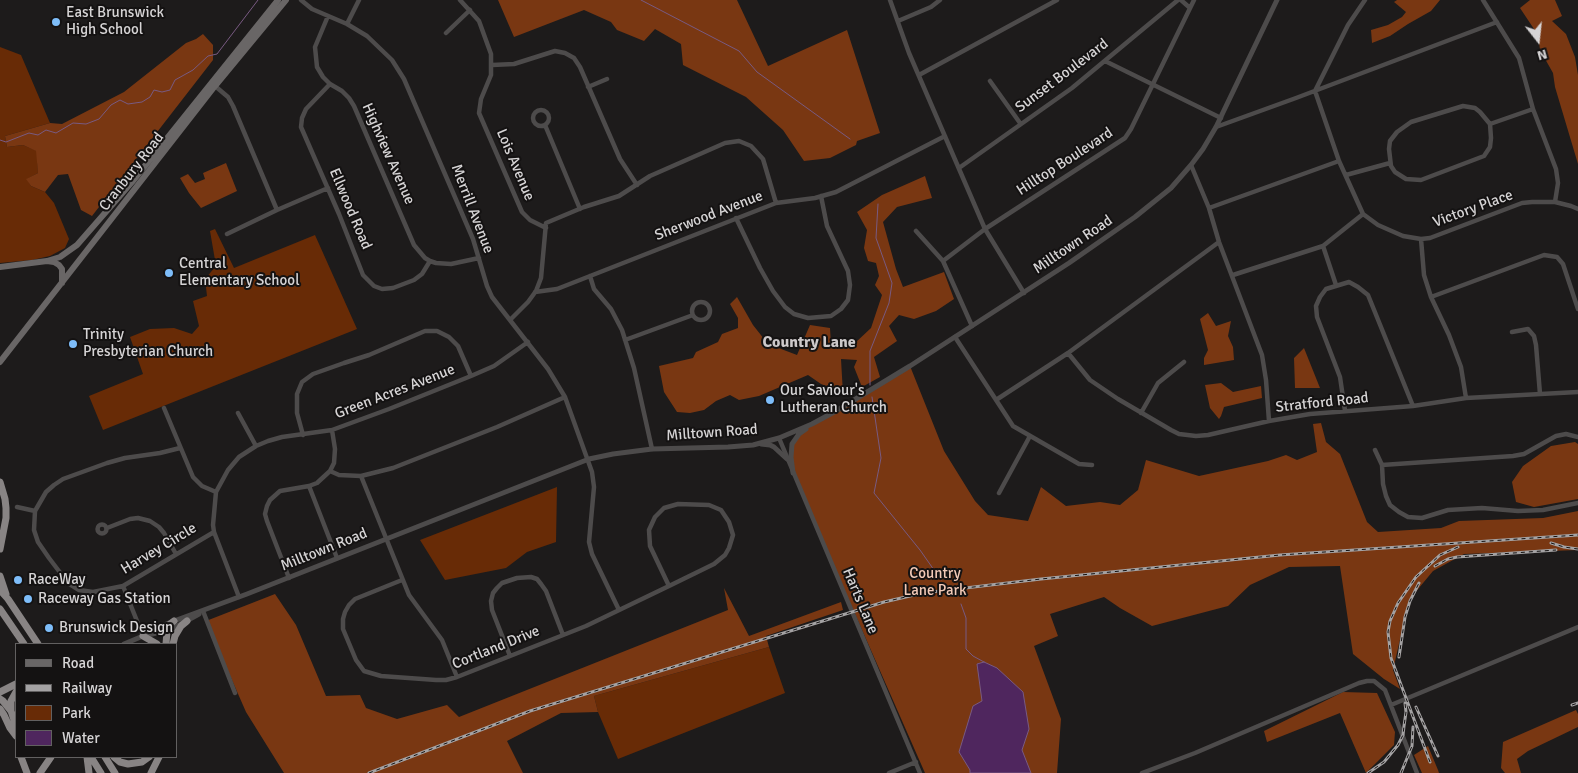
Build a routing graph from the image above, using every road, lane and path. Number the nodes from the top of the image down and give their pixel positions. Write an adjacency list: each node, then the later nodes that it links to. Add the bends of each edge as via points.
1 (278, 0): 62 (main road, Cranbury Road, via 77,245 60,257)
2 (286, 0): 28 (main road, Cranbury Road)
3 (301, 0): 16 (street, Merrill Avenue)
4 (359, 0): 19 (street)
5 (460, 0): 15 (street, Lois Avenue)
6 (890, 0): 17 (street)
7 (940, 0): 17 (street)
8 (1057, 0): 23 (street)
9 (1180, 0): 14 (street); 21 (street, Sunset Boulevard)
10 (1194, 0): 14 (street, Hilltop Boulevard)
11 (1277, 0): 32 (street, Milltown Road)
12 (1365, 0): 30 (street, via 1348,25)
13 (1483, 0): 18 (street)
14 (1190, 8): 27 (street, Hilltop Boulevard)
15 (470, 10): 20 (street); 22 (street, Lois Avenue, via 482,26)
16 (328, 16): 19 (street, Merrill Avenue); 26 (street, Highview Avenue, via 316,42 315,53 319,72)
17 (898, 21): 23 (street)
18 (1497, 22): 30 (street); 31 (street, via 1519,58)
19 (347, 24): 61 (street, Merrill Avenue, via 383,50 404,79)
20 (446, 33)
21 (1105, 61): 27 (street); 33 (street, Sunset Boulevard)
22 (492, 64): 29 (street, via 514,64 549,52 560,52 570,55 578,63); 54 (street, Lois Avenue, via 479,113 522,212)
23 (919, 75): 37 (street)
24 (607, 79): 29 (street)
25 (990, 81): 33 (street)
26 (330, 84): 44 (street, Ellwood Road, via 306,108 301,123); 63 (street, Highview Avenue, via 342,91 354,106 414,245)
27 (1154, 84): 32 (street); 55 (street, Hilltop Boulevard, via 1125,138)
28 (215, 86): 51 (street, via 233,106); 68 (main road, Cranbury Road)
29 (588, 87): 43 (street, via 620,159)
30 (1315, 91): 36 (street); 38 (street)
31 (1533, 109): 34 (street); 46 (street, via 1556,169)
32 (1221, 118): 36 (street, Milltown Road)
33 (1020, 123): 41 (street, Sunset Boulevard)
34 (1490, 124): 39 (street, via 1475,108 1463,106 1411,122 1390,141); 39 (street, via 1490,147 1484,156 1428,178 1406,179)
35 (545, 125): 49 (street)
36 (1216, 127): 40 (street, Milltown Road)
37 (945, 136): 41 (street); 45 (street, Sherwood Avenue, via 836,192)
38 (1339, 161): 42 (street); 48 (street)
39 (1390, 163): 42 (street)
40 (1191, 165): 48 (street); 71 (street, Milltown Road, via 1171,188 1141,213)
41 (959, 168): 55 (street)
42 (1346, 175): 52 (street)
43 (637, 185): 47 (street, via 724,143 739,142 751,146 762,159); 49 (street, via 618,196)
44 (328, 188): 51 (street); 63 (street, Ellwood Road, via 363,275 374,286 393,288 414,280)
45 (821, 196): 47 (street, Sherwood Avenue); 53 (street, via 828,226 848,271 850,285 848,300 831,316 808,318 785,307 760,268)
46 (1555, 202): 50 (street, Victory Place); 58 (street, Victory Place, via 1513,206)
47 (776, 203): 53 (street, Sherwood Avenue)
48 (1209, 208): 59 (street)
49 (580, 209): 54 (street, via 546,223)
50 (1578, 209)
51 (276, 210): 57 (street)
52 (1363, 214): 58 (street, Victory Place, via 1403,236); 60 (street)
53 (736, 218): 67 (street, Sherwood Avenue)
54 (546, 228): 70 (street, via 541,278)
55 (985, 229): 64 (street, Hilltop Boulevard); 71 (street)
56 (916, 231): 64 (street)
57 (227, 234)
58 (1421, 239): 72 (street, via 1424,275)
59 (1220, 242): 66 (street); 81 (street)
60 (1323, 246): 66 (street); 69 (street)
61 (479, 258): 63 (street, via 451,264); 75 (street, Merrill Avenue, via 492,297)
62 (47, 261): 65 (main road, Cranbury Road); 68 (main road, via 62,269)
63 (430, 261)
64 (942, 261): 76 (street)
65 (0, 267)
66 (1232, 275): 95 (street, via 1262,355)
67 (590, 276): 70 (street, Sherwood Avenue, via 557,289); 79 (street, via 594,289 611,309)
68 (62, 283): 82 (main road, Cranbury Road)
69 (1336, 285): 90 (street, via 1349,282 1368,295); 92 (street, via 1326,289 1316,306 1317,317 1340,377)
70 (536, 292): 75 (street)
71 (1024, 293): 76 (street, Milltown Road)
72 (1431, 297): 73 (street, via 1544,255 1557,257 1562,264); 88 (street, via 1462,367)
73 (1578, 309)
74 (692, 315): 74 (street, via 703,320 709,314 709,308 697,303); 79 (street)
75 (511, 319): 80 (street, Merrill Avenue)
76 (972, 326): 78 (street, Milltown Road)
77 (1512, 332): 86 (street, via 1528,329 1534,336)
78 (955, 337): 89 (street); 96 (street, Milltown Road)
79 (625, 340): 105 (street)
80 (528, 342): 84 (street, Green Acres Avenue, via 494,366); 87 (street, Merrill Avenue)
81 (1068, 353): 89 (street); 94 (street, Stratford Road, via 1090,380)
82 (0, 362)
83 (1184, 362): 94 (street, via 1158,383)
84 (472, 376): 97 (street, Green Acres Avenue); 98 (street, via 458,346 449,337 437,331 425,331 313,374 302,382 296,394)
85 (1578, 392): 86 (street, Stratford Road)
86 (1540, 394): 88 (street, Stratford Road)
87 (565, 397): 107 (street, Merrill Avenue); 113 (street, via 424,456)
88 (1466, 398): 90 (street, Stratford Road)
89 (996, 400): 99 (street, via 1014,426)
90 (1413, 406): 92 (street, Stratford Road)
91 (164, 408): 104 (street)
92 (1346, 411): 95 (street, Stratford Road)
93 (238, 412): 103 (street)
94 (1141, 413): 95 (street, Stratford Road, via 1179,434 1196,436)
95 (1269, 421)
96 (812, 424): 101 (street, Milltown Road); 112 (street, via 792,444)
97 (332, 430): 98 (street, Green Acres Avenue); 111 (street, via 335,449)
98 (302, 434): 103 (street, Green Acres Avenue)
99 (1030, 436): 109 (street, via 1079,464); 117 (street)
100 (1578, 437): 110 (street, via 1556,436 1524,454 1513,456)
101 (779, 438): 102 (street, Milltown Road); 108 (street, Harts Lane)
102 (754, 445): 105 (street, Milltown Road); 108 (street, via 770,445)
103 (256, 446): 116 (street, Green Acres Avenue, via 239,457)
104 (180, 448): 116 (street, via 193,477 202,486); 120 (street, via 125,458 63,479 46,492)
105 (652, 449): 107 (street, Milltown Road)
106 (1375, 450): 110 (street)
107 (588, 459): 123 (street, Milltown Road); 136 (street, Merrill Avenue, via 594,488 589,542)
108 (787, 459): 112 (street, Harts Lane)
109 (1092, 465)
110 (1382, 465): 118 (street, via 1383,484 1390,505 1408,517 1422,518 1448,510 1482,508 1543,510)
111 (330, 471): 113 (street, via 339,475); 115 (street)
112 (793, 473): 169 (street, Harts Lane)
113 (361, 476): 123 (street)
114 (0, 482): 124 (highway, via 6,518)
115 (309, 486): 126 (street); 128 (street, via 280,491 270,500 265,514)
116 (216, 492): 122 (street, Green Acres Avenue)
117 (1000, 493)
118 (1578, 503)
119 (16, 507): 120 (street)
120 (35, 511): 130 (street, Harvey Circle, via 34,530 38,542 73,588 98,592)
121 (107, 528): 125 (street, via 130,519 150,521 164,533)
122 (214, 532): 125 (street, Harvey Circle); 133 (street, Green Acres Avenue)
123 (386, 539): 126 (street, Milltown Road); 129 (street)
124 (0, 549)
125 (176, 554): 130 (street, Harvey Circle)
126 (337, 558): 128 (street, Milltown Road)
127 (0, 576): 134 (highway)
128 (289, 578): 133 (street, Milltown Road)
129 (402, 580): 151 (street, via 412,600 442,640); 151 (street, Cortland Drive, via 355,599 345,612 343,629 360,666 364,671 380,676 436,680)
130 (123, 586): 143 (street)
131 (669, 586): 131 (street, Cortland Drive, via 650,546 649,530 655,516 664,508 678,504 709,505 721,510 733,536 725,555 714,564); 136 (street, Cortland Drive)
132 (0, 590): 134 (highway)
133 (240, 597): 137 (street, Milltown Road)
134 (8, 599): 145 (highway)
135 (0, 609): 144 (highway)
136 (619, 610): 142 (street, Cortland Drive)
137 (203, 611): 138 (street, Milltown Road); 139 (street, Milltown Road); 154 (street)
138 (174, 621): 141 (highway); 143 (street, Milltown Road)
139 (187, 621): 141 (street, Milltown Road); 149 (highway)
140 (1578, 627): 157 (street)
141 (167, 631): 143 (street, Milltown Road); 148 (highway)
142 (563, 635): 150 (street, Cortland Drive); 150 (street, via 546,591 537,579 524,576 502,583 493,593 492,610)
143 (143, 636): 146 (street, Milltown Road); 147 (highway)
144 (23, 643)
145 (37, 643)
146 (126, 643)
147 (155, 643)
148 (166, 643)
149 (173, 643)
150 (510, 656): 151 (street, Cortland Drive)
151 (457, 677)
152 (15, 684): 153 (highway)
153 (0, 692)
154 (235, 693)
155 (15, 694): 159 (highway)
156 (0, 700): 159 (highway)
157 (1391, 705): 178 (street, via 1384,690 1374,681 1359,683); 179 (street)
158 (0, 709): 160 (highway)
159 (10, 711): 160 (highway)
160 (13, 727)
161 (21, 758): 170 (highway)
162 (50, 758): 171 (highway)
163 (87, 758): 172 (highway)
164 (92, 758): 173 (highway)
165 (106, 758): 174 (highway)
166 (115, 758): 167 (highway, via 128,764)
167 (148, 758)
168 (158, 758): 175 (highway)
169 (916, 762): 176 (street); 177 (street, Harts Lane)
170 (27, 773)
171 (40, 773)
172 (89, 773)
173 (101, 773)
174 (115, 773)
175 (151, 773)
176 (889, 773)
177 (920, 773)
178 (1142, 773)
179 (1417, 773)

